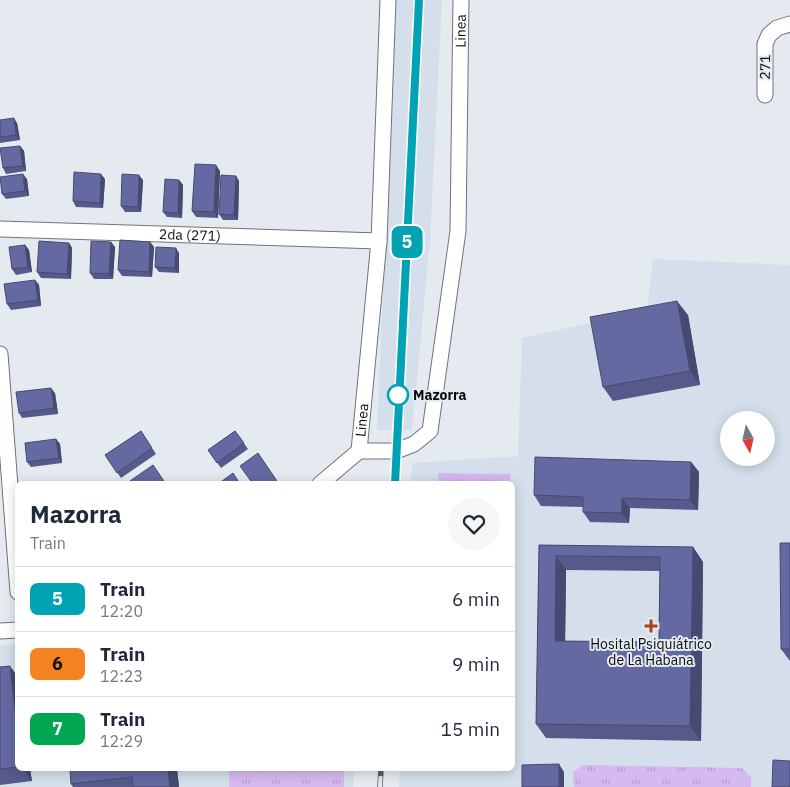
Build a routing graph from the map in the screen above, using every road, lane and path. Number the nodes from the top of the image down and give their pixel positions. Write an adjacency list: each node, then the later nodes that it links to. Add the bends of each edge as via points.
1 (388, 0): 6 (street, Linea)
2 (461, 0): 8 (street, Linea, via 458,232 430,431 414,444 396,451)
3 (790, 24): 4 (street, 271, via 776,28 765,44)
4 (764, 95)
5 (0, 229): 6 (street, 2da (271))
6 (379, 240): 8 (street, Linea)
7 (0, 354): 10 (street)
8 (359, 451): 9 (street)
9 (324, 481)
10 (15, 552)
11 (15, 630): 12 (street)
12 (0, 631)

